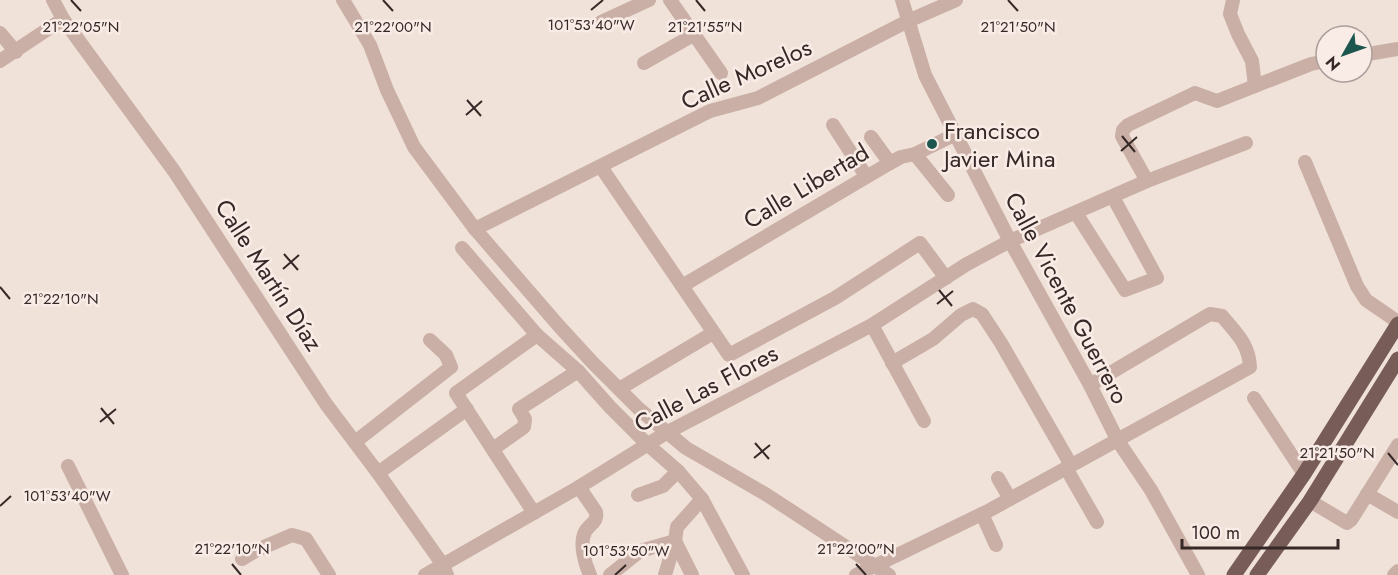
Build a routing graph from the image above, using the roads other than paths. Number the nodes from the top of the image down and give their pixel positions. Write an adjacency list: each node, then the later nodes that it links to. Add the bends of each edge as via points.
1 (53, 0): 8 (street, Calle Martín Díaz)
2 (343, 0): 34 (street, via 370,45 414,147)
3 (649, 0): 10 (street)
4 (670, 0): 12 (street)
5 (902, 0): 9 (street, Calle Vicente Guerrero)
6 (956, 0): 9 (street, Calle Morelos)
7 (1233, 0): 20 (street, via 1230,14 1252,61)
8 (63, 19): 14 (street); 54 (street, Calle Martín Díaz, via 174,171)
9 (908, 21): 22 (street, Calle Vicente Guerrero, via 925,75); 28 (street, Calle Morelos, via 758,98 710,111)
10 (601, 22)
11 (0, 33): 14 (street)
12 (695, 34): 17 (street); 19 (street)
13 (1398, 49): 15 (street)
14 (15, 52): 16 (street)
15 (1374, 53)
16 (0, 61)
17 (644, 63)
18 (1314, 64): 20 (street)
19 (721, 73)
20 (1255, 86): 30 (street, via 1217,101 1195,93 1128,125 1122,136)
21 (833, 125): 29 (street)
22 (956, 134): 25 (street, Calle Libertad); 35 (street, Calle Vicente Guerrero)
23 (871, 137): 27 (street)
24 (1246, 143): 30 (street, Calle Las Flores)
25 (915, 154): 27 (street, Calle Libertad); 31 (street)
26 (1305, 162): 39 (street, via 1357,286 1366,300)
27 (890, 163): 29 (street, Calle Libertad)
28 (601, 167): 34 (street, Calle Morelos); 38 (street)
29 (866, 176): 38 (street, Calle Libertad)
30 (1146, 181): 32 (street, Calle Las Flores)
31 (948, 195)
32 (1113, 197): 33 (street, Calle Las Flores); 33 (street, via 1157,278 1125,290)
33 (1076, 213): 35 (street, Calle Las Flores)
34 (475, 229): 48 (street)
35 (1010, 241): 37 (street, Calle Las Flores); 47 (street, Calle Vicente Guerrero)
36 (462, 248): 42 (street)
37 (946, 278): 40 (street, Calle Las Flores); 41 (street, via 920,243 835,298 729,355)
38 (682, 286): 41 (street)
39 (1398, 323): 62 (main road)
40 (872, 325): 45 (street); 52 (street, Calle Las Flores)
41 (713, 333): 48 (street)
42 (537, 335): 46 (street); 50 (street, via 456,393)
43 (430, 340): 54 (street, via 451,367)
44 (1398, 359): 69 (main road)
45 (892, 363): 51 (street); 59 (street, via 974,309 982,314 1001,343)
46 (578, 371): 55 (street); 57 (street, via 519,409 525,419 524,427)
47 (1090, 385): 53 (street, Calle Vicente Guerrero); 53 (street, via 1210,314 1222,316 1250,353 1250,367)
48 (619, 389): 52 (street)
49 (1254, 398): 62 (street)
50 (467, 410): 57 (street); 61 (street)
51 (924, 421)
52 (664, 434): 55 (street, Calle Las Flores); 77 (street)
53 (1118, 441): 59 (street); 90 (street, Calle Vicente Guerrero, via 1151,490)
54 (355, 442): 61 (street, Calle Martín Díaz)
55 (648, 444): 60 (street); 64 (street, Calle Las Flores)
56 (1398, 445): 65 (street)
57 (493, 449): 71 (street)
58 (68, 466): 80 (street)
59 (1069, 466): 68 (street); 73 (street)
60 (678, 471): 66 (street, via 663,486); 67 (street)
61 (378, 473): 78 (street, Calle Martín Díaz)
62 (1304, 474): 91 (main road)
63 (998, 478): 68 (street)
64 (579, 487): 71 (street, Calle Las Flores); 83 (street, via 597,517 584,539)
65 (1367, 494): 69 (street, via 1347,523); 70 (street)
66 (638, 495)
67 (702, 499): 74 (street, via 677,527); 87 (street)
68 (1010, 499): 72 (street)
69 (1310, 501): 92 (main road)
70 (1398, 512)
71 (534, 513): 78 (street, Calle Las Flores)
72 (982, 514): 75 (street); 77 (street)
73 (1097, 522)
74 (675, 541): 84 (street, via 640,551); 85 (street); 86 (street)
75 (996, 545)
76 (242, 559): 81 (street, via 292,535 306,539)
77 (873, 565): 88 (street); 89 (street)
78 (445, 570): 82 (street, Calle Las Flores)
79 (1398, 572): 93 (street)
80 (122, 575)
81 (329, 575)
82 (425, 575)
83 (590, 575)
84 (610, 575)
85 (665, 575)
86 (692, 575)
87 (743, 575)
88 (856, 575)
89 (889, 575)
90 (1197, 575)
91 (1234, 575)
92 (1257, 575)
93 (1394, 575)

